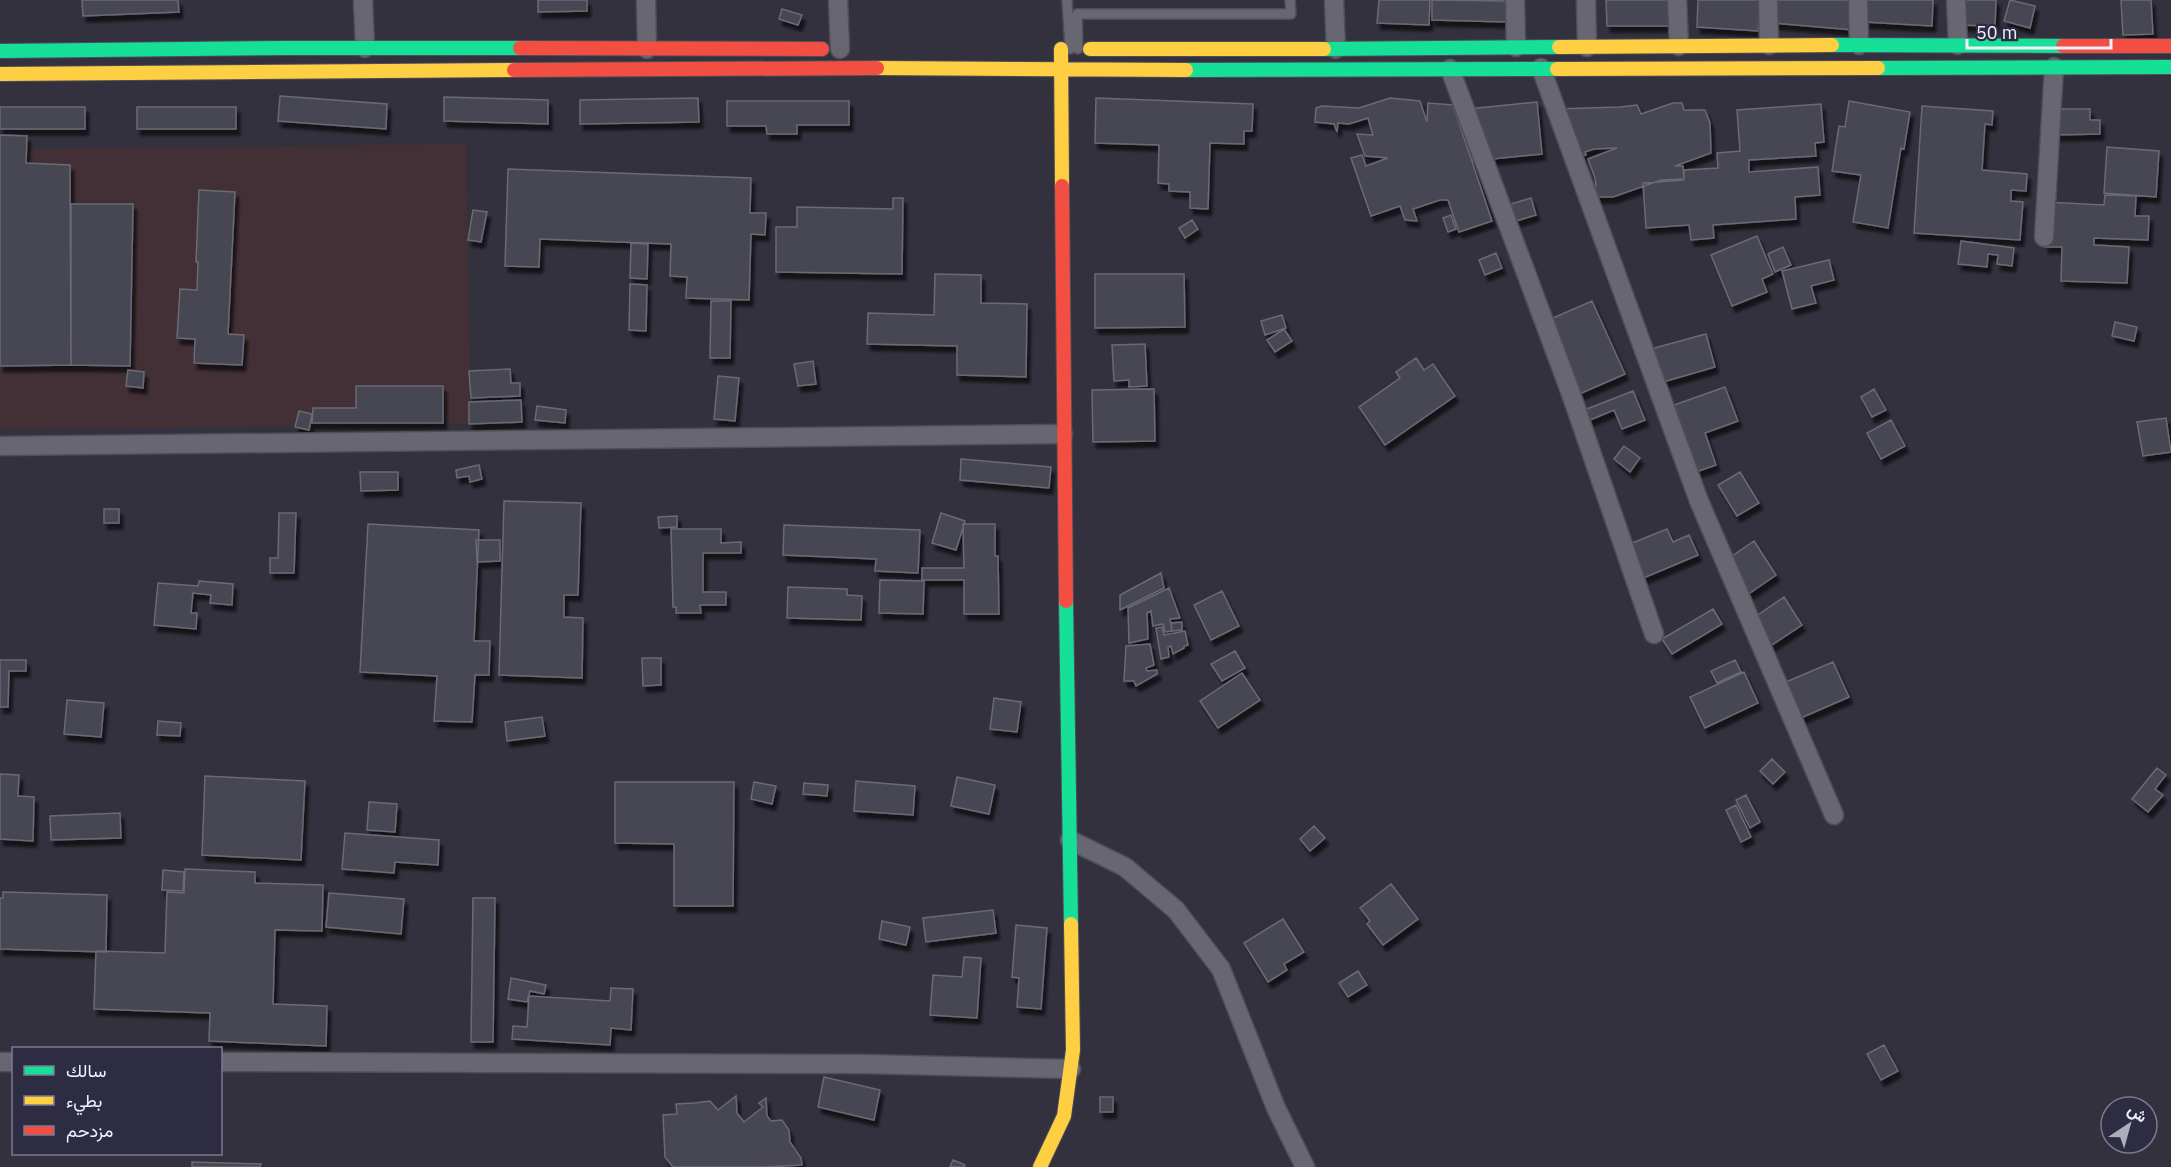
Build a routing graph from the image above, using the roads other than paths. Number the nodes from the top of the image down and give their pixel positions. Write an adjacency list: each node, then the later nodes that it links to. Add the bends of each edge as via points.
1 (363, 0): 20 (street)
2 (646, 0): 21 (street)
3 (838, 0): 22 (street)
4 (1067, 0): 23 (lane)
5 (1290, 0): 23 (lane, via 1291,14 1077,14)
6 (1334, 0): 24 (street)
7 (1515, 0): 18 (street)
8 (1586, 0): 19 (street)
9 (1677, 0): 16 (street)
10 (1768, 0): 13 (street)
11 (1858, 0): 14 (street)
12 (1956, 0): 15 (street)
13 (1769, 45): 14 (main road); 16 (main road)
14 (1858, 45): 15 (main road)
15 (1958, 45): 17 (main road)
16 (1679, 46): 19 (main road)
17 (2171, 46)
18 (1516, 47): 19 (main road); 24 (main road)
19 (1587, 47)
20 (365, 48): 21 (main road); 25 (main road)
21 (647, 49): 22 (main road)
22 (846, 49)
23 (1065, 49): 24 (main road); 28 (main road)
24 (1336, 49)
25 (0, 51)
26 (2054, 67): 27 (main road); 29 (main road); 32 (street)
27 (2171, 67)
28 (1062, 68): 30 (main road); 31 (main road); 33 (main road)
29 (1541, 68): 30 (main road); 36 (street, via 1699,501)
30 (1450, 69): 35 (street, via 1570,391)
31 (0, 74)
32 (2044, 237)
33 (1063, 434): 34 (street); 37 (main road)
34 (0, 446)
35 (1654, 634)
36 (1834, 815)
37 (1070, 840): 39 (main road); 41 (street, via 1125,867 1176,910 1221,969 1276,1108)
38 (222, 1062): 39 (street, via 864,1064)
39 (1071, 1069): 40 (main road, via 1064,1116)
40 (1040, 1167)
41 (1305, 1167)

